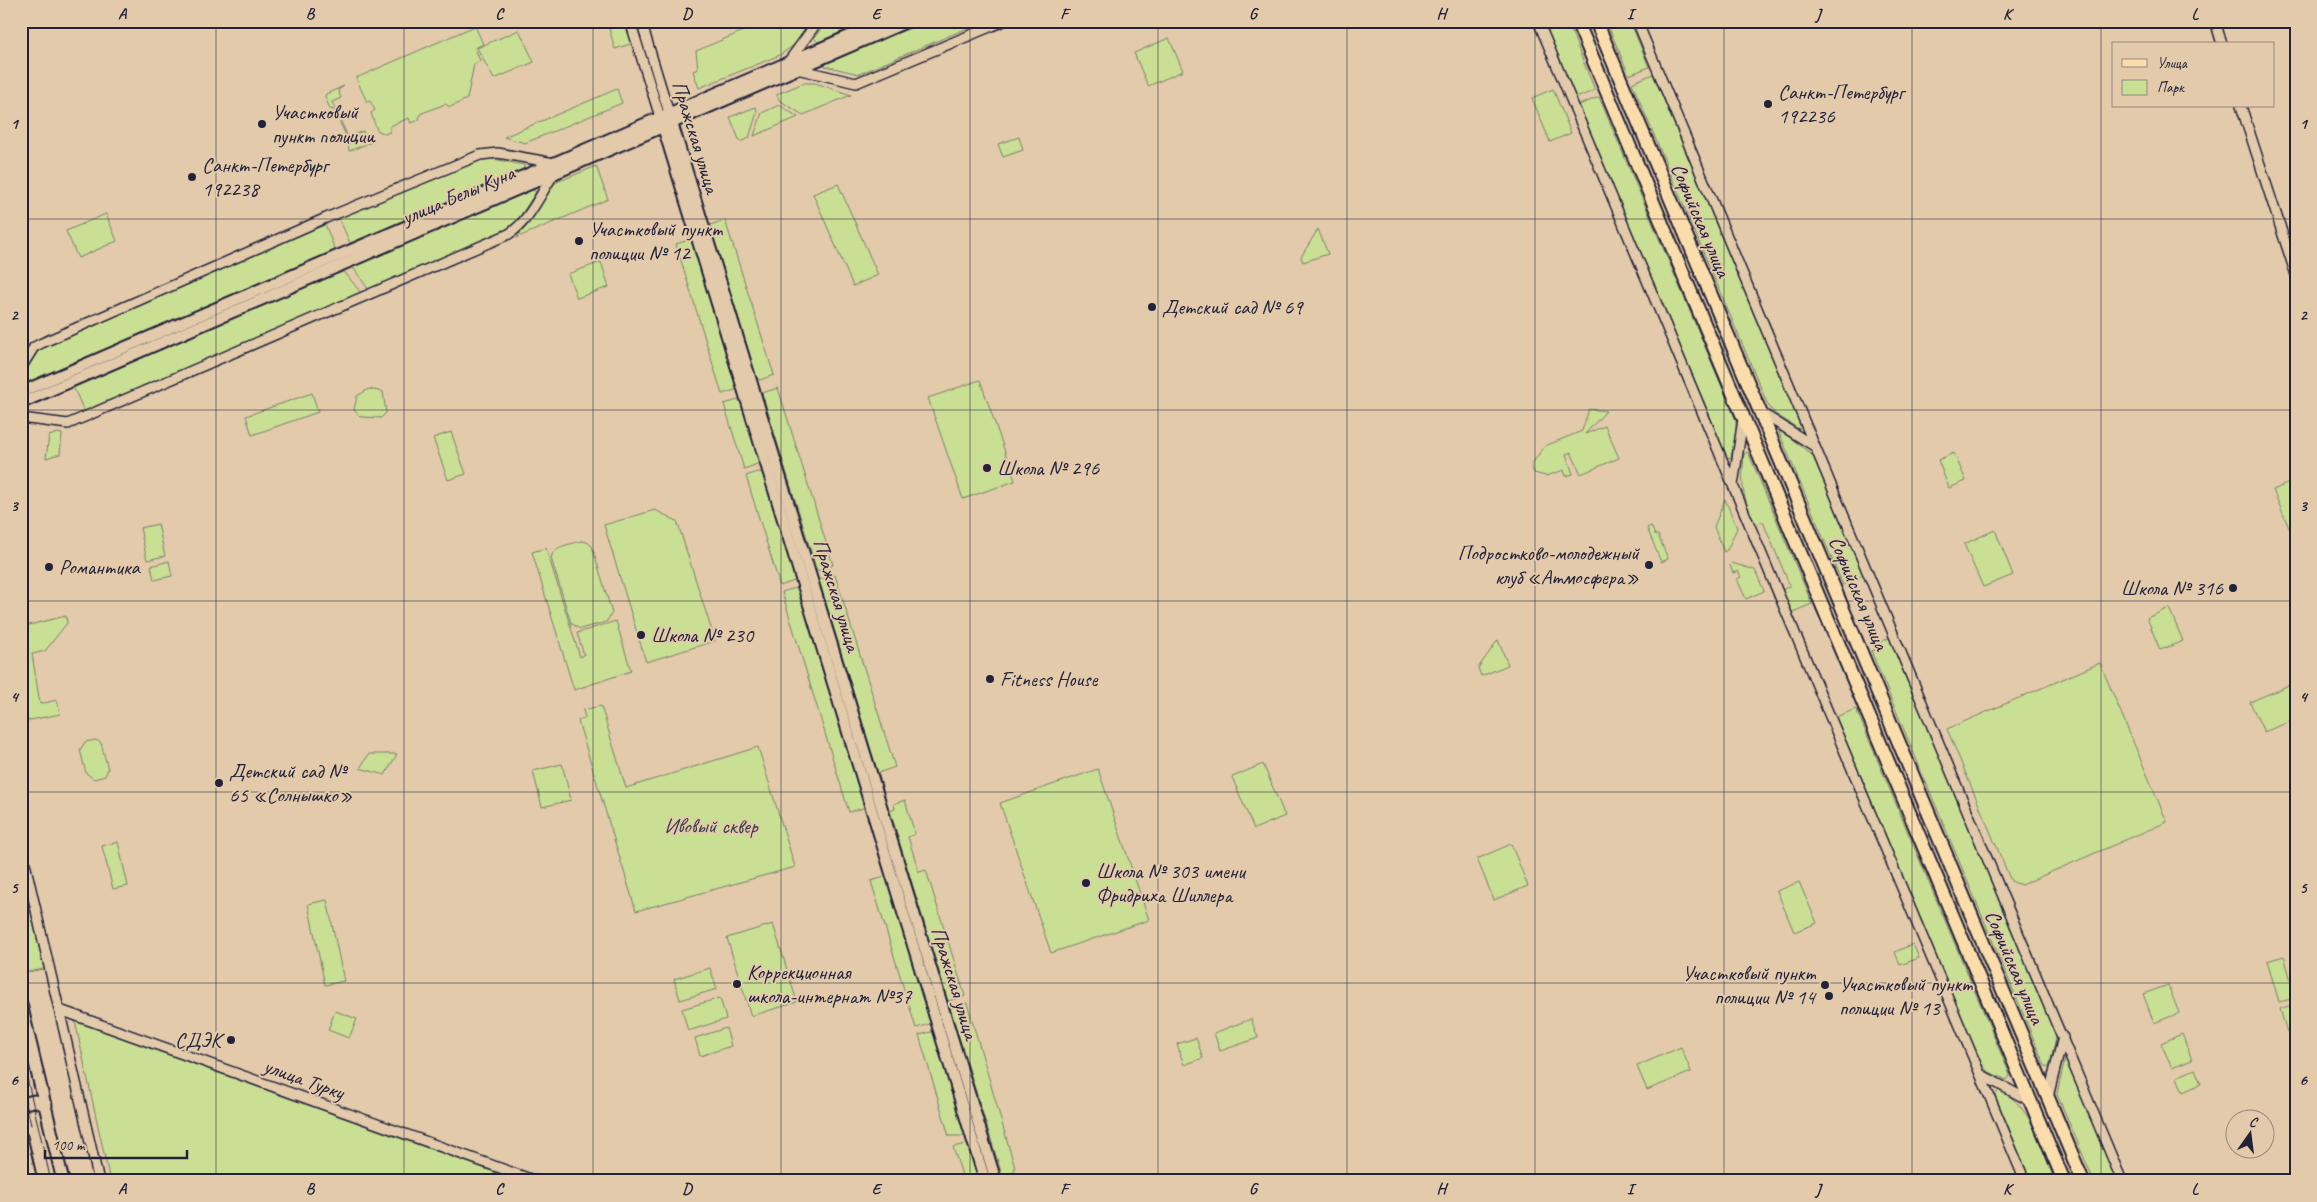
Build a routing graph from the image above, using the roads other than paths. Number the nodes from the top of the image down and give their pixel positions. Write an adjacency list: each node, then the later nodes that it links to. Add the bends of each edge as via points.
1 (630, 21): 15 (street, Пражская улица)
2 (641, 21): 15 (street, Пражская улица)
3 (818, 21): 13 (street)
4 (884, 21): 13 (street, улица Белы Куна)
5 (909, 21): 13 (street, улица Белы Куна)
6 (1004, 21): 13 (street, via 856,83)
7 (1538, 21): 29 (street)
8 (1577, 21): 21 (main road, Софийская улица)
9 (1596, 21): 20 (main road, Софийская улица)
10 (1637, 21): 28 (street)
11 (2215, 21): 12 (street)
12 (2221, 42)
13 (793, 65): 15 (street, улица Белы Куна); 16 (street, улица Белы Куна)
14 (2242, 108): 19 (street)
15 (665, 115): 16 (street, Пражская улица); 17 (street, улица Белы Куна)
16 (668, 126): 18 (street, улица Белы Куна); 44 (street, Пражская улица); 45 (street, Пражская улица)
17 (554, 163): 22 (street, via 498,153 480,155 317,222 42,343 34,348); 23 (street, улица Белы Куна)
18 (553, 175): 24 (street, улица Белы Куна); 27 (street, via 526,219 509,234 68,424)
19 (2296, 275)
20 (1725, 328): 21 (main road); 25 (main road, Софийская улица)
21 (1709, 334): 26 (main road, Софийская улица)
22 (21, 368)
23 (21, 392)
24 (21, 402)
25 (1760, 412): 28 (street); 35 (main road, Софийская улица)
26 (1743, 416): 29 (street); 36 (main road, Софийская улица)
27 (21, 418)
28 (1815, 446): 33 (street)
29 (1733, 486): 34 (street)
30 (21, 846): 32 (street)
31 (21, 1004): 38 (main road)
32 (60, 1010): 42 (street); 43 (street, улица Турку)
33 (2063, 1037): 35 (street); 49 (street)
34 (1980, 1074): 36 (street); 46 (street)
35 (2048, 1097): 48 (main road, Софийская улица)
36 (2031, 1101): 47 (main road, Софийская улица)
37 (21, 1104): 38 (main road, via 34,1100)
38 (46, 1105): 41 (main road)
39 (21, 1137): 40 (main road)
40 (31, 1181)
41 (63, 1181)
42 (99, 1181)
43 (536, 1181)
44 (986, 1181)
45 (996, 1181)
46 (2025, 1181)
47 (2064, 1181)
48 (2083, 1181)
49 (2122, 1181)

